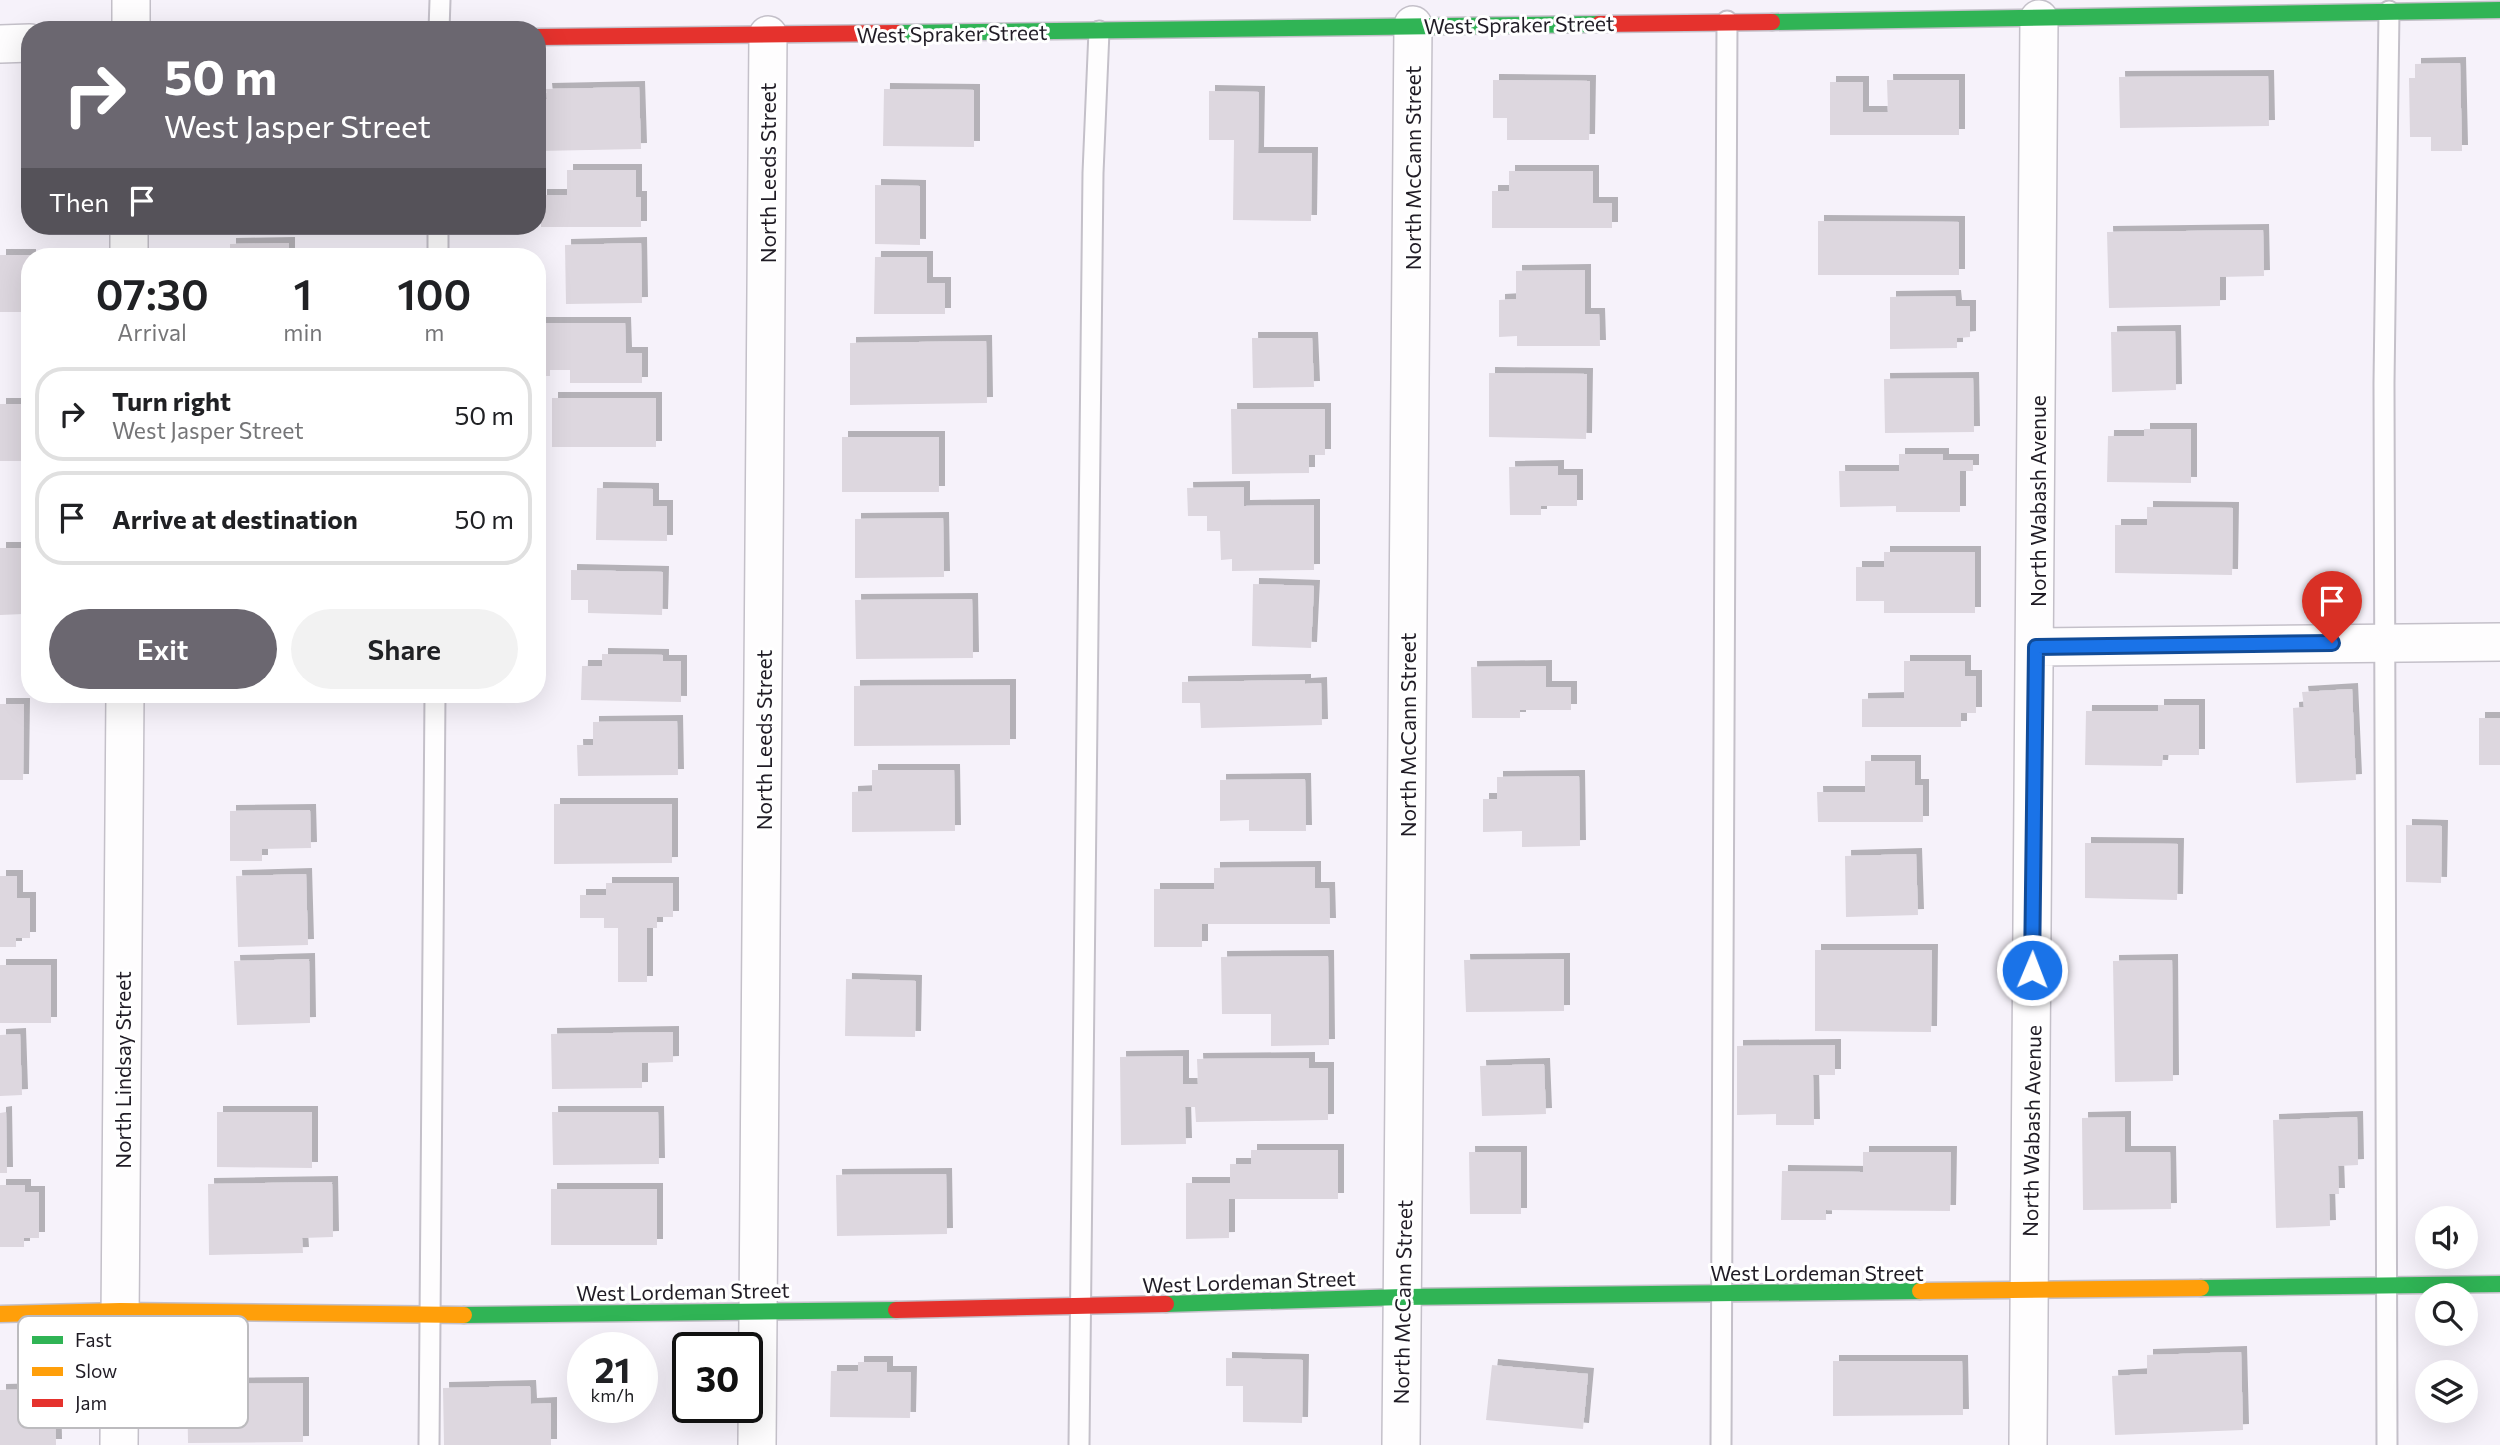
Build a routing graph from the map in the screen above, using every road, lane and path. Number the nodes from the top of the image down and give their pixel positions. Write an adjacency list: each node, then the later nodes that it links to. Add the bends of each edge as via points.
1 (131, 0): 6 (street)
2 (440, 0): 7 (lane)
3 (2500, 10): 4 (street, West Spraker Street)
4 (2389, 11): 5 (street, West Spraker Street); 15 (lane)
5 (2039, 19): 8 (street, West Spraker Street); 17 (street, North Wabash Avenue)
6 (131, 21)
7 (439, 21)
8 (1727, 21): 9 (street, West Spraker Street); 23 (lane)
9 (1413, 25): 10 (street, West Spraker Street); 24 (street, North McCann Street)
10 (1099, 31): 11 (street, West Spraker Street); 25 (lane, via 1093,173)
11 (768, 35): 12 (street, West Spraker Street); 27 (street, North Leeds Street)
12 (546, 37)
13 (21, 43): 14 (street)
14 (0, 44)
15 (2385, 642): 16 (street); 17 (street); 20 (lane)
16 (2500, 642)
17 (2036, 647): 22 (street, North Wabash Avenue)
18 (125, 703): 26 (street, North Lindsay Street)
19 (435, 703): 29 (lane)
20 (2388, 1283): 21 (street, West Lordeman Street); 22 (street, West Lordeman Street); 37 (lane)
21 (2500, 1284)
22 (2029, 1292): 23 (street, West Lordeman Street); 36 (street, North Wabash Avenue)
23 (1722, 1293): 24 (street, West Lordeman Street); 35 (lane)
24 (1403, 1297): 25 (street, West Lordeman Street); 34 (street, North McCann Street)
25 (1080, 1307): 27 (street, West Lordeman Street); 33 (lane)
26 (120, 1311): 28 (street, West Lordeman Street); 29 (street, West Lordeman Street); 30 (street, North Lindsay Street)
27 (758, 1312): 29 (street, West Lordeman Street); 32 (street, North Leeds Street)
28 (0, 1314)
29 (430, 1315): 31 (lane)
30 (120, 1316)
31 (429, 1445)
32 (757, 1445)
33 (1079, 1445)
34 (1401, 1445)
35 (1721, 1445)
36 (2028, 1445)
37 (2387, 1445)

